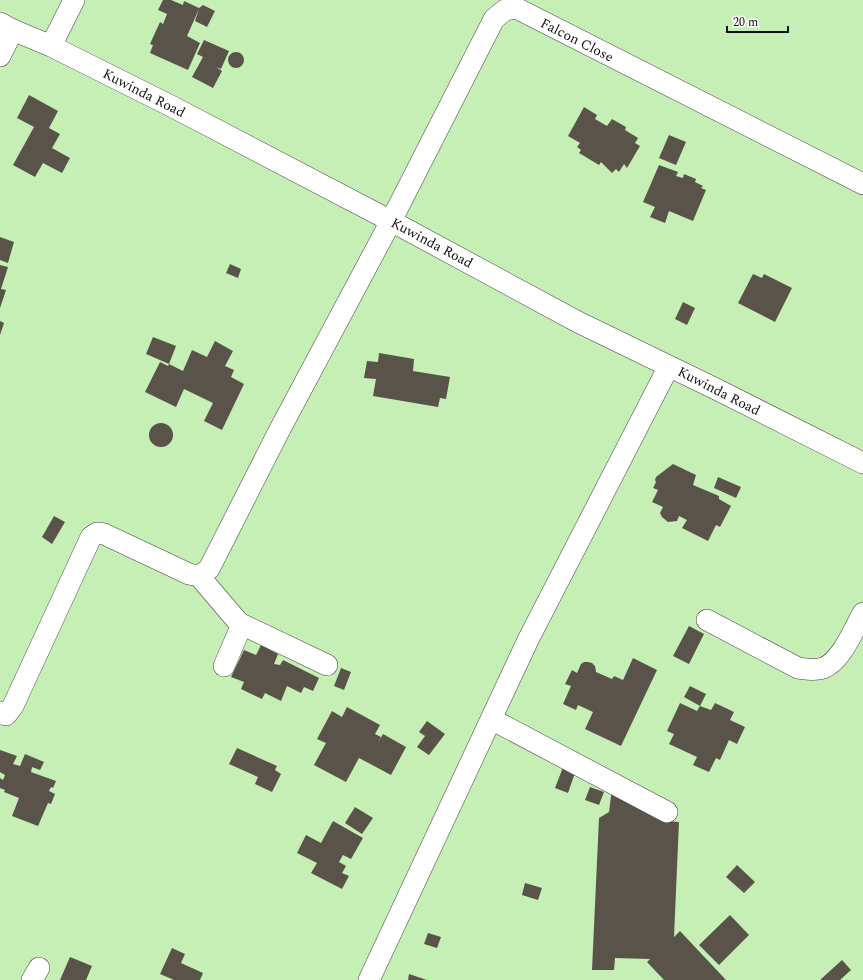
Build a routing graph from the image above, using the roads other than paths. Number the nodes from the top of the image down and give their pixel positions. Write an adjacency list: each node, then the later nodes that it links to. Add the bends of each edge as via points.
1 (74, 0): 4 (street)
2 (503, 5): 6 (street, Falcon Close, via 516,8); 7 (street, Falcon Close)
3 (6, 26): 4 (street, Kuwinda Road); 5 (street)
4 (51, 46): 7 (street, Kuwinda Road)
5 (0, 56)
6 (863, 184)
7 (390, 221): 8 (street, Kuwinda Road, via 578,322); 10 (street, Falcon Close, via 209,569)
8 (669, 366): 9 (street, Kuwinda Road); 17 (street, via 528,640)
9 (863, 463)
10 (199, 576): 13 (street); 16 (street, via 189,574 104,534 97,533 91,537 13,706 6,715)
11 (863, 613): 12 (street, via 836,659 823,668 811,669 798,668)
12 (707, 620)
13 (239, 623): 14 (street); 15 (street, via 240,629)
14 (327, 665)
15 (224, 666)
16 (0, 712)
17 (491, 719): 18 (street); 19 (street)
18 (667, 812)
19 (369, 980)

